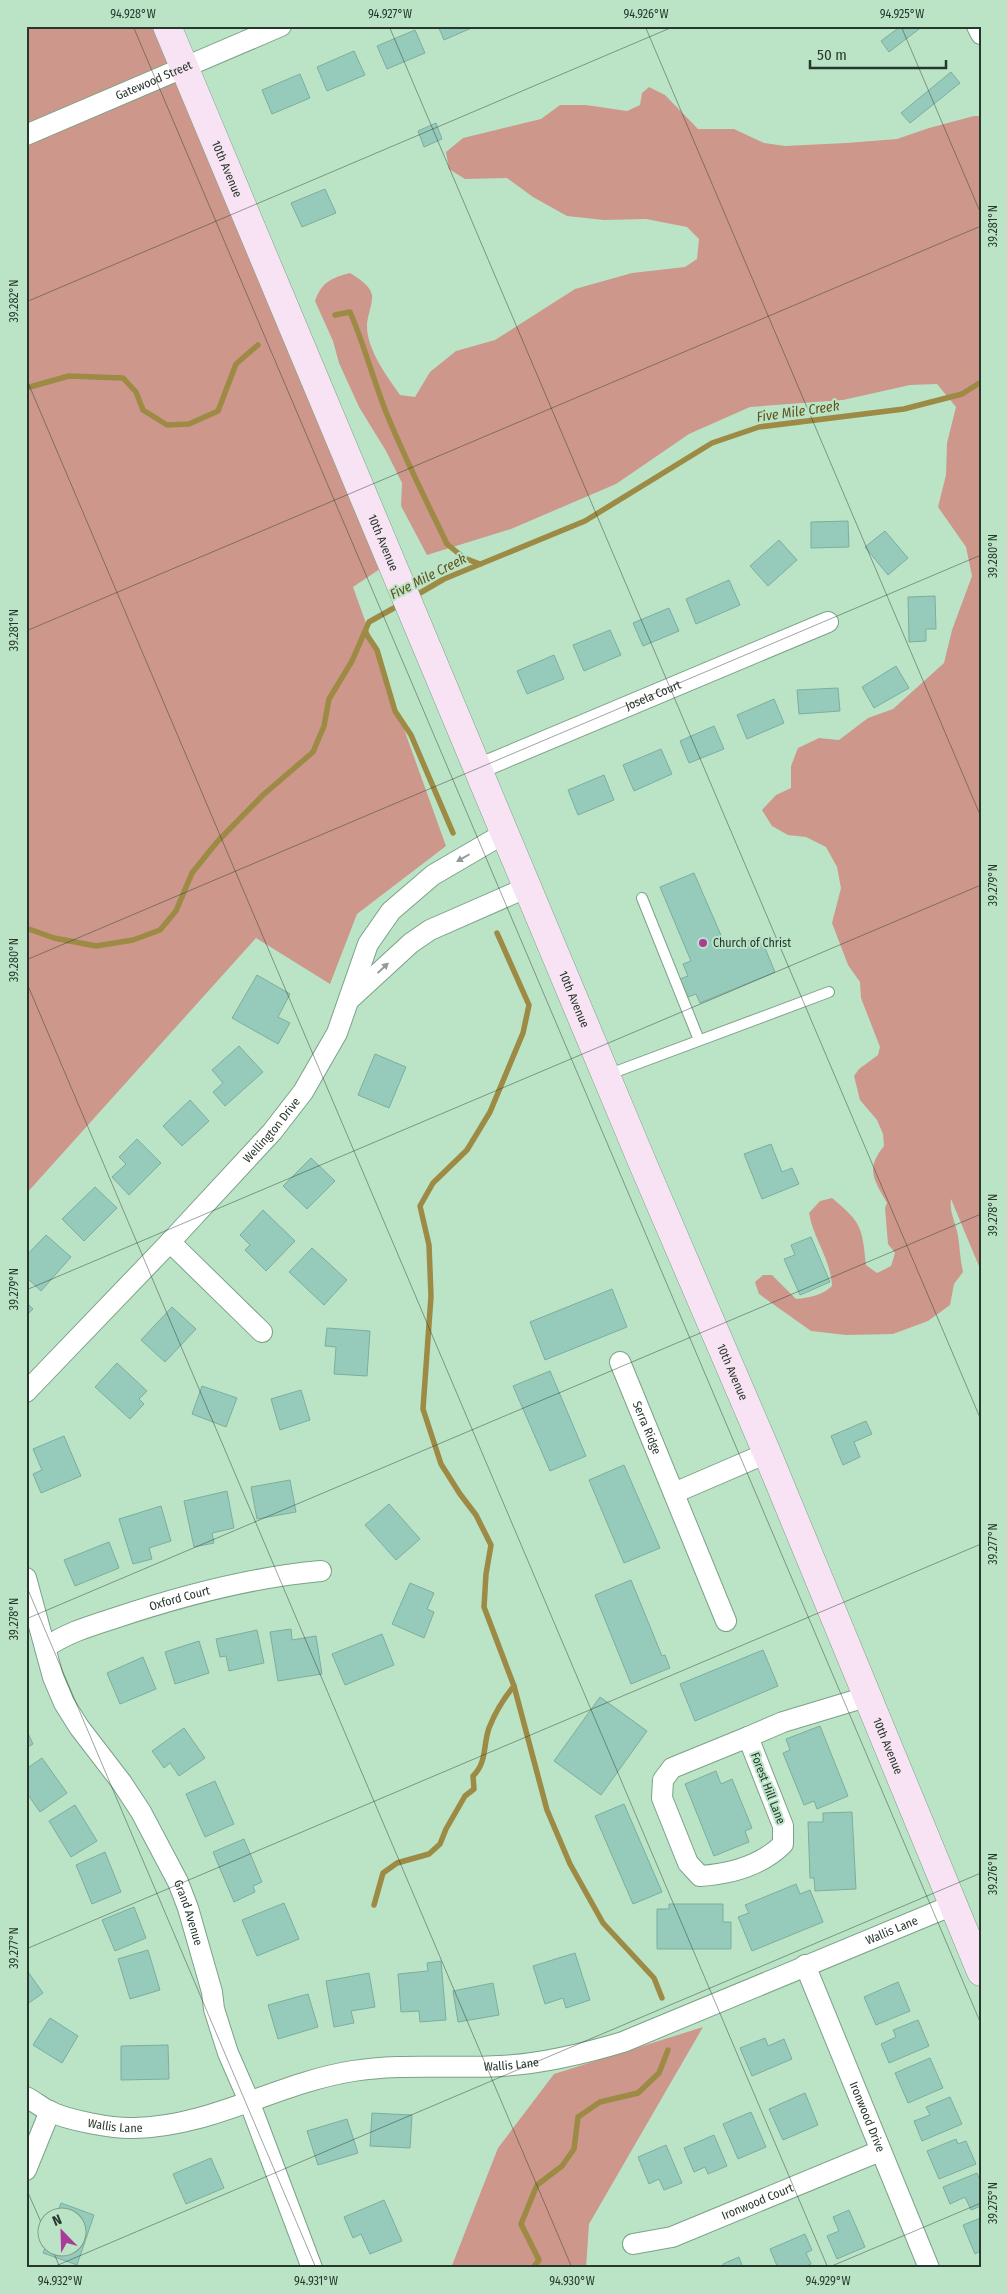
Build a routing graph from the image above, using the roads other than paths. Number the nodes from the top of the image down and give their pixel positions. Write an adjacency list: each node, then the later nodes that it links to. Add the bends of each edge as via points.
1 (167, 26): 5 (street, 10th Avenue)
2 (281, 26): 5 (street, Gatewood Street)
3 (977, 26): 4 (street)
4 (981, 34)
5 (184, 68): 6 (street, Gatewood Street); 8 (street, 10th Avenue)
6 (26, 135)
7 (828, 622): 8 (street, Josela Court)
8 (478, 769): 9 (street, 10th Avenue)
9 (505, 833): 10 (street, 10th Avenue); 13 (street, Wellington Drive, one-way to 13, via 433,875 391,911 368,944)
10 (528, 887): 13 (street, Wellington Drive, one-way to 10, via 410,943 430,930); 15 (street, 10th Avenue)
11 (642, 898): 14 (lane)
12 (829, 992): 14 (lane)
13 (348, 1002): 16 (street, Wellington Drive, via 337,1033 304,1092 272,1132)
14 (699, 1040): 15 (lane)
15 (606, 1076): 20 (street, 10th Avenue)
16 (170, 1242): 17 (street); 19 (street, Wellington Drive)
17 (262, 1332)
18 (620, 1362): 21 (street, Serra Ridge)
19 (26, 1392)
20 (767, 1453): 21 (street); 26 (street, 10th Avenue)
21 (674, 1493): 24 (street, Serra Ridge)
22 (321, 1571): 25 (street, Oxford Court, via 290,1574 164,1602 59,1638)
23 (26, 1578): 25 (street, Grand Avenue)
24 (726, 1621)
25 (45, 1648): 32 (street, Grand Avenue, via 64,1703 141,1812 178,1882 228,2053)
26 (866, 1697): 27 (street, Forest Hill Lane, via 783,1722); 28 (street, 10th Avenue)
27 (748, 1737): 27 (street, Forest Hill Lane, via 783,1826 783,1844 770,1857 722,1875 700,1876 688,1862 662,1798 663,1780 672,1768)
28 (953, 1905): 29 (street, Wallis Lane); 30 (street, 10th Avenue)
29 (806, 1965): 32 (street, Wallis Lane, via 623,2042 586,2053 530,2064 500,2066 384,2066 292,2085); 34 (street, Ironwood Drive)
30 (981, 1972)
31 (26, 2097): 33 (street, Wallis Lane)
32 (250, 2101): 33 (street, Wallis Lane, via 180,2124 133,2128 115,2127); 37 (street, Grand Avenue)
33 (50, 2111): 35 (street)
34 (880, 2151): 36 (street, Ironwood Court, via 672,2237); 38 (street, Ironwood Drive)
35 (26, 2170)
36 (633, 2244)
37 (312, 2268)
38 (929, 2268)

